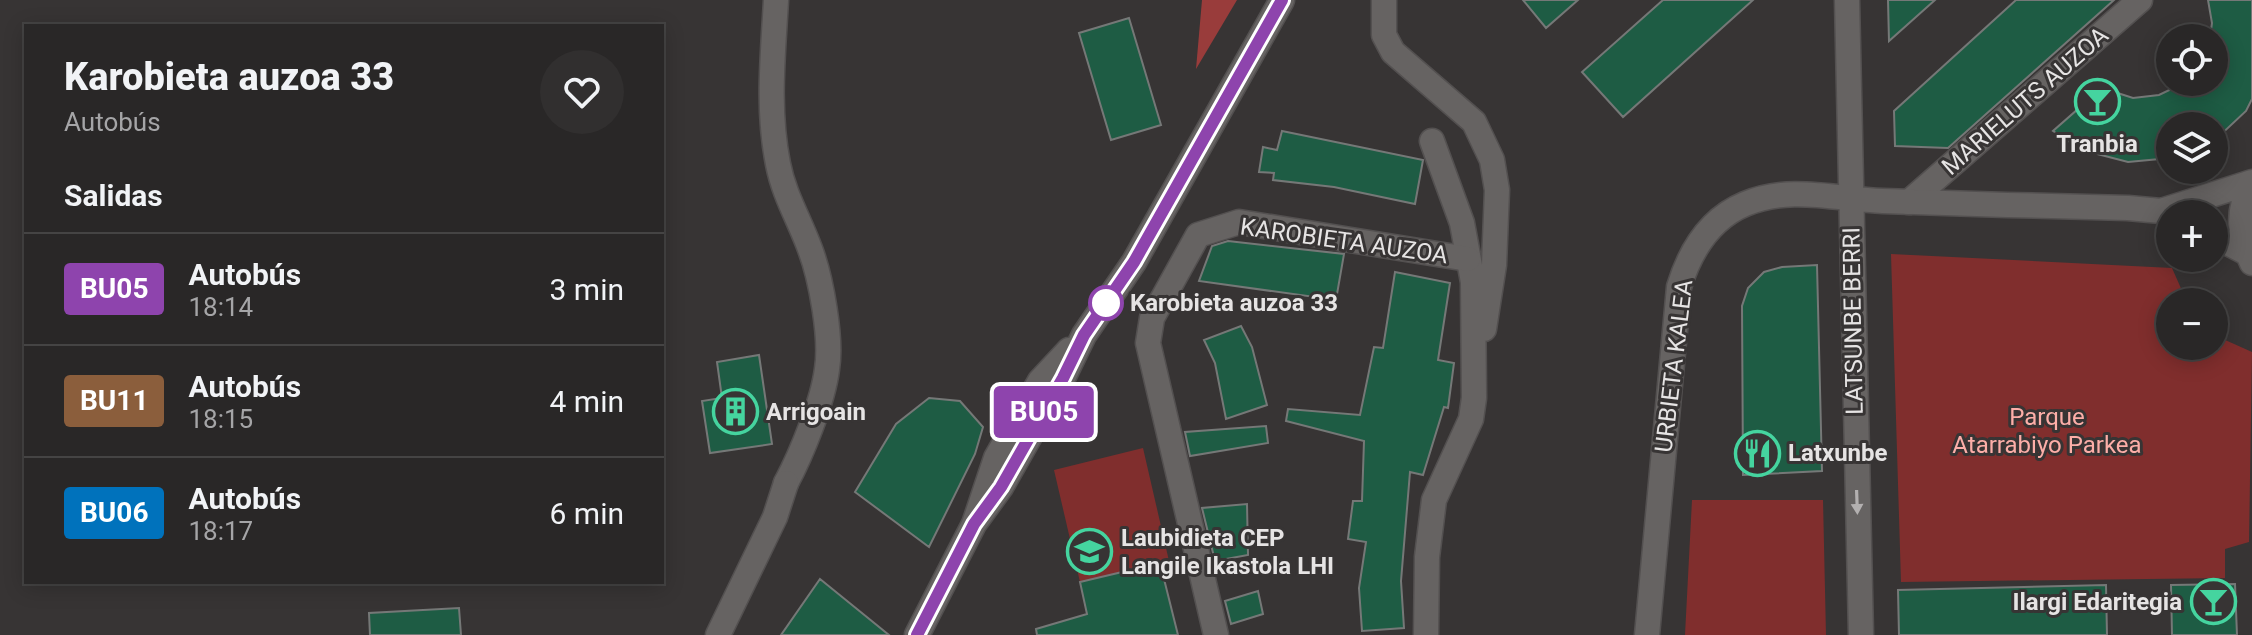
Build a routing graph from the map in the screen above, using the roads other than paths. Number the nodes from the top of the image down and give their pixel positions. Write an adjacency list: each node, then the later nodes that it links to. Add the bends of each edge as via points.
1 (776, 0): 16 (street, via 770,111 786,197 811,250 828,331 827,369 800,457)
2 (1282, 0): 17 (street, via 1134,262 1084,335 1001,487 974,524)
3 (1384, 0): 15 (street, via 1384,35 1393,52 1474,122 1492,160 1497,190 1494,265)
4 (1847, 0): 8 (street)
5 (2140, 0): 10 (street, MARIELUTS AUZOA)
6 (1432, 141): 14 (street, KAROBIETA AUZOA, via 1462,223)
7 (2252, 183): 9 (street, URBIETA KALEA); 13 (street, via 2240,218 2242,243)
8 (1851, 200): 10 (street, URBIETA KALEA); 20 (street, URBIETA KALEA, via 1791,192 1746,203 1714,224 1690,256 1679,287); 21 (street, LATSUNBE BERRI, one-way to 21)
9 (2203, 200)
10 (1909, 202): 11 (street, URBIETA KALEA)
11 (2156, 213)
12 (2228, 245): 13 (street)
13 (2250, 258)
14 (1468, 259): 15 (street, KAROBIETA AUZOA, via 1473,282); 18 (street, KAROBIETA AUZOA, via 1239,222 1198,235 1152,318 1148,343)
15 (1474, 398): 19 (street, KAROBIETA AUZOA, via 1471,419 1434,500)
16 (718, 635)
17 (917, 635)
18 (1216, 635)
19 (1426, 635)
20 (1647, 635)
21 (1861, 635)

